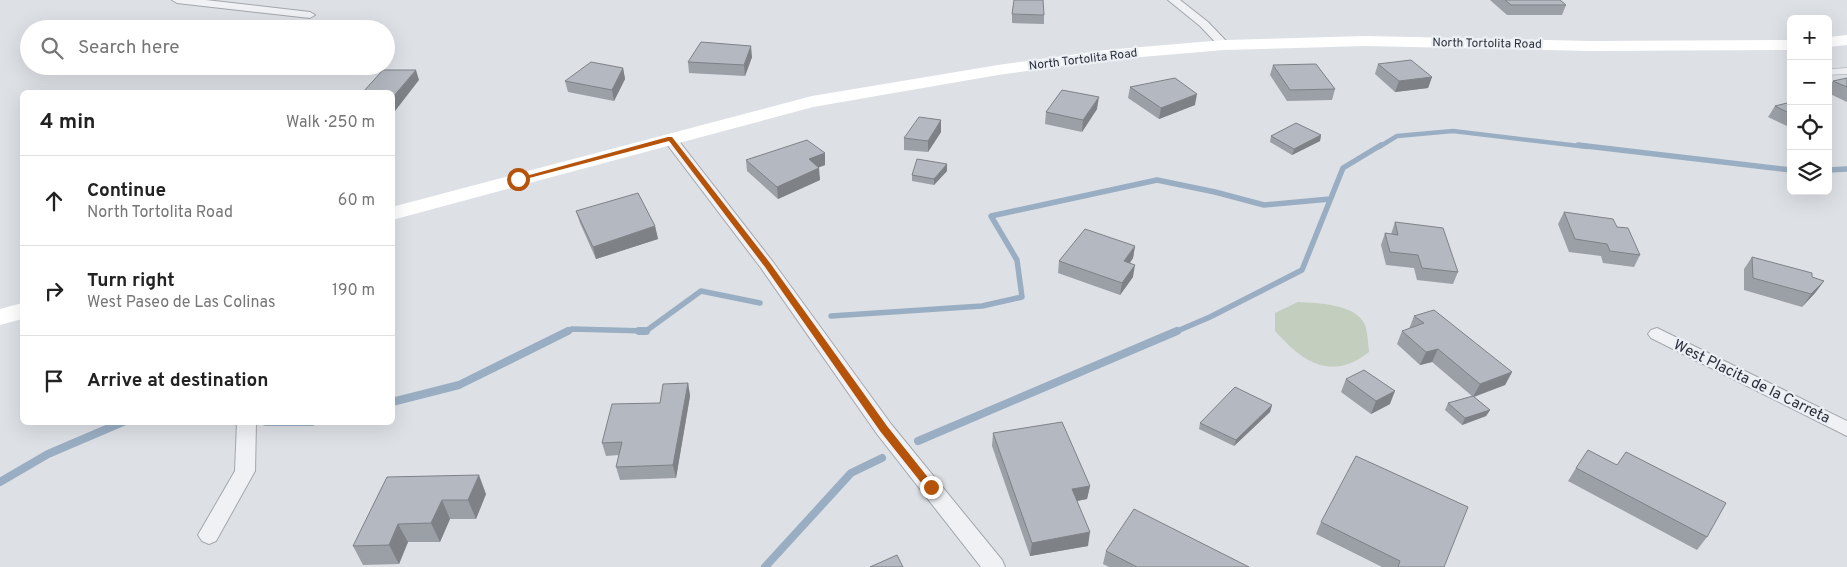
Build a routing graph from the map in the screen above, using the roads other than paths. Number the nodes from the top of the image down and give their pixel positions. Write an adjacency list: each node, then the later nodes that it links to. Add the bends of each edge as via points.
1 (177, 0): 3 (street)
2 (1173, 0): 6 (street, via 1204,24)
3 (310, 15)
4 (1847, 40): 5 (street)
5 (1832, 42)
6 (1224, 45): 7 (street, North Tortolita Road, via 1365,41 1592,46); 10 (street, North Tortolita Road, via 1106,55 812,102)
7 (1787, 45)
8 (1847, 71): 9 (lane)
9 (1832, 72)
10 (670, 139): 11 (street, North Tortolita Road); 18 (street, via 767,265 884,429)
11 (395, 213)
12 (20, 312): 13 (street)
13 (0, 317)
14 (1657, 334): 16 (street, West Placita de la Carreta)
15 (247, 425): 17 (street, via 245,471)
16 (1847, 428)
17 (209, 534)
18 (994, 567)

